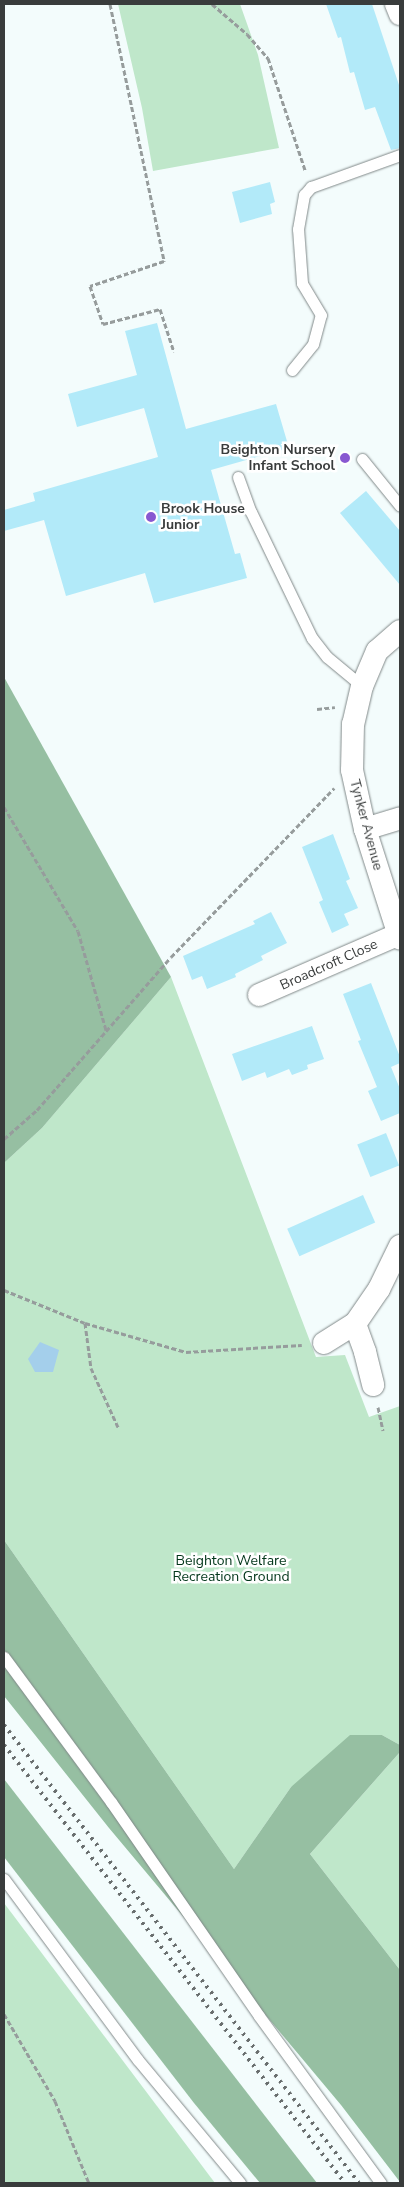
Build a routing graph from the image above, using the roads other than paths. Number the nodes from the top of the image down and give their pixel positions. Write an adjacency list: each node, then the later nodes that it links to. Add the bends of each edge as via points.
1 (400, 155): 2 (lane, via 311,187 304,196 298,229 302,283 321,315 314,344)
2 (292, 370)
3 (362, 459): 5 (lane)
4 (238, 477): 7 (lane, via 312,638 327,657)
5 (400, 506)
6 (400, 631): 7 (street, Tynker Avenue, via 377,651)
7 (362, 686): 9 (street, Tynker Avenue, via 353,724 352,770)
8 (400, 818): 9 (street)
9 (364, 829): 10 (street, Tynker Avenue)
10 (399, 937): 11 (street, Broadcroft Close)
11 (259, 995)
12 (400, 1246): 13 (street, via 379,1289)
13 (355, 1324): 14 (street); 15 (street)
14 (324, 1343)
15 (373, 1385)
16 (4, 1658): 19 (lane, via 111,1802 259,2016)
17 (4, 1878): 18 (lane, via 138,2060)
18 (240, 2183)
19 (382, 2183)

